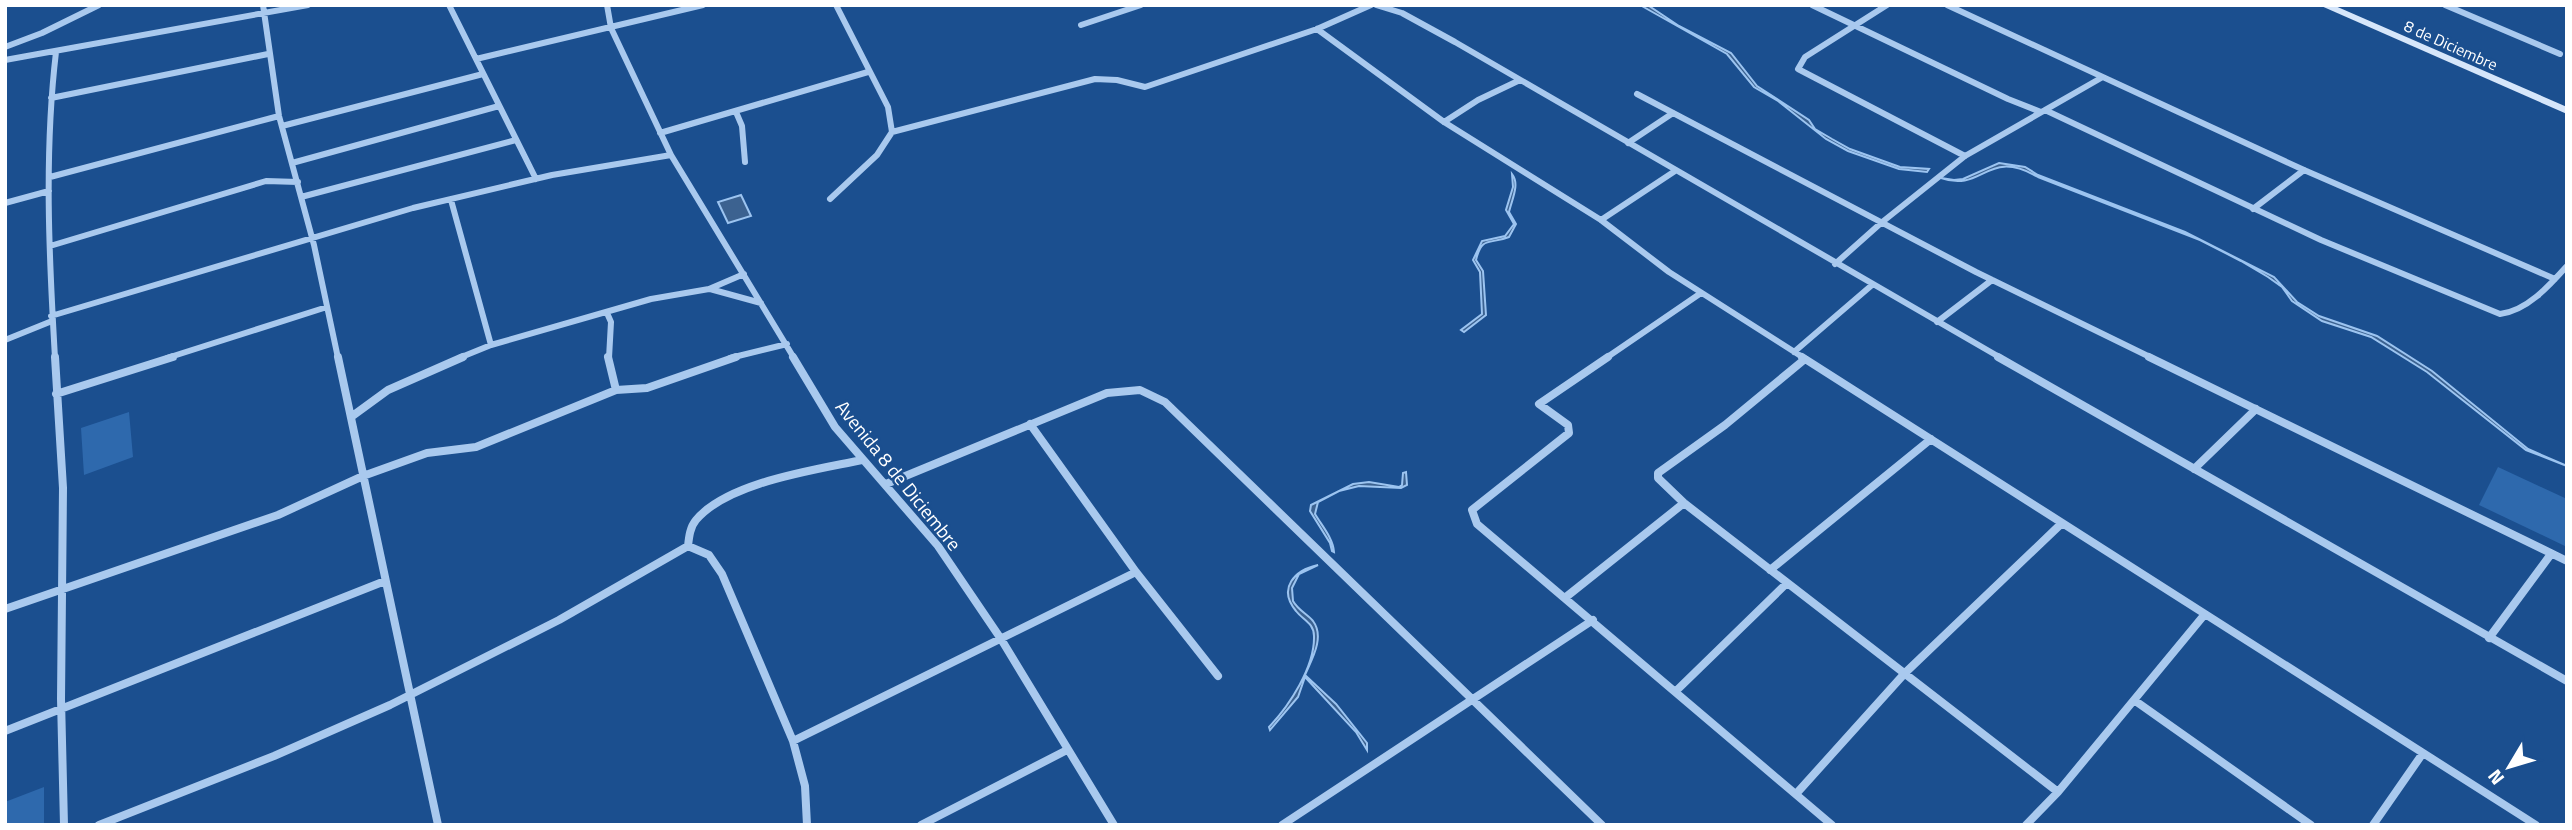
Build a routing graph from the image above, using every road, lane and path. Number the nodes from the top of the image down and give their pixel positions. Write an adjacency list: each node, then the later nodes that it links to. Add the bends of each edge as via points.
1 (99, 5): 20 (street)
2 (263, 5): 15 (street)
3 (308, 5): 15 (street)
4 (449, 5): 24 (street)
5 (607, 5): 18 (street, Avenida 8 de Diciembre)
6 (703, 5): 18 (street)
7 (836, 5): 26 (street)
8 (1141, 5): 16 (street)
9 (1373, 5): 19 (street); 29 (street, via 1420,22)
10 (1812, 5): 17 (street)
11 (1887, 5): 17 (street)
12 (1947, 5): 28 (street)
13 (2324, 5): 34 (street, 8 de Diciembre)
14 (2445, 5): 23 (street)
15 (262, 15): 21 (street); 22 (street)
16 (1081, 25)
17 (1853, 25): 33 (street, via 2008,99); 45 (street, via 1805,57 1798,69)
18 (611, 27): 24 (street); 41 (street, Avenida 8 de Diciembre)
19 (1317, 29): 38 (street); 40 (street, via 1145,87 1095,79)
20 (5, 47)
21 (56, 52): 25 (street); 31 (street)
22 (268, 54): 31 (street); 37 (street)
23 (2560, 54)
24 (475, 59): 27 (street)
25 (5, 60)
26 (868, 72): 35 (street); 40 (street, via 888,107)
27 (484, 74): 32 (street); 39 (street)
28 (2101, 78): 33 (street); 48 (street)
29 (1520, 80): 38 (street); 43 (street)
30 (1637, 94): 36 (street)
31 (51, 99): 50 (street)
32 (499, 106): 42 (street); 47 (street)
33 (2043, 111): 45 (street); 58 (street)
34 (2567, 111)
35 (736, 112): 41 (street); 46 (street)
36 (1673, 113): 43 (street); 60 (street)
37 (279, 116): 39 (street); 50 (street)
38 (1444, 122): 59 (street)
39 (282, 126): 47 (street)
40 (892, 132): 55 (street, via 877,155)
41 (660, 133): 44 (street, Avenida 8 de Diciembre)
42 (516, 140): 51 (street); 54 (street)
43 (1628, 143): 49 (street)
44 (671, 155): 51 (street); 65 (street, Avenida 8 de Diciembre)
45 (1965, 156): 60 (street)
46 (745, 162)
47 (292, 163): 52 (street)
48 (2304, 170): 58 (street); 66 (street)
49 (1675, 171): 59 (street); 63 (street)
50 (50, 177): 53 (street)
51 (536, 179): 56 (street)
52 (298, 182): 54 (street); 62 (street, via 266,181)
53 (49, 191): 57 (street); 62 (street)
54 (301, 197): 61 (street)
55 (830, 199)
56 (451, 200): 61 (street); 78 (street)
57 (5, 203)
58 (2253, 209): 66 (street, via 2500,314 2515,312)
59 (1601, 220): 70 (street)
60 (1881, 223): 63 (street); 67 (street)
61 (312, 237): 72 (street); 74 (street)
62 (50, 246): 74 (street)
63 (1835, 264): 68 (street)
64 (2567, 265): 66 (street)
65 (744, 274): 69 (street); 71 (street, Avenida 8 de Diciembre)
66 (2556, 279)
67 (1992, 280): 75 (street); 83 (street)
68 (1872, 285): 75 (street); 79 (street)
69 (709, 289): 71 (street); 73 (street, via 651,299)
70 (1701, 293): 79 (street); 101 (street, via 1539,404 1567,425 1569,433 1472,510 1477,524)
71 (761, 303): 77 (street, Avenida 8 de Diciembre)
72 (327, 307): 82 (street); 84 (street)
73 (607, 313): 78 (street); 81 (street, via 611,322 608,356)
74 (51, 318): 76 (street); 82 (street)
75 (1937, 322): 88 (street)
76 (5, 340)
77 (787, 344): 81 (street, via 647,388); 87 (street, Avenida 8 de Diciembre, via 835,427)
78 (491, 345): 84 (street, via 413,377)
79 (1794, 352): 80 (street)
80 (1805, 359): 86 (street); 91 (street, via 1726,425 1658,473)
81 (616, 390): 89 (street, via 476,447 427,453)
82 (56, 394): 100 (street, via 63,488)
83 (2256, 409): 88 (street); 94 (street)
84 (351, 417): 89 (street)
85 (1030, 424): 90 (street); 97 (street); 112 (street, via 1107,393 1140,390 1165,402)
86 (1931, 439): 92 (street); 96 (street)
87 (862, 460): 90 (street, Avenida 8 de Diciembre); 93 (street, via 811,471 713,505 693,523)
88 (2194, 469): 105 (street)
89 (363, 476): 98 (street); 100 (street, via 278,516)
90 (886, 484): 106 (street, Avenida 8 de Diciembre, via 938,545)
91 (1684, 503): 96 (street); 101 (street)
92 (2062, 523): 103 (street); 107 (street)
93 (688, 546): 111 (street, via 559,620); 116 (street, via 712,555)
94 (2551, 554): 95 (street); 105 (street)
95 (2567, 561)
96 (1770, 570): 99 (street)
97 (1136, 572): 106 (street); 108 (street)
98 (385, 581): 111 (street); 114 (street)
99 (1787, 583): 107 (street); 110 (street)
100 (62, 588): 102 (street); 114 (street)
101 (1566, 597): 104 (street)
102 (5, 609)
103 (2206, 614): 113 (street); 118 (street)
104 (1593, 620): 110 (street); 112 (street)
105 (2488, 638): 109 (street)
106 (1001, 639): 116 (street); 117 (street, Avenida 8 de Diciembre)
107 (1905, 673): 119 (street); 120 (street)
108 (1218, 676)
109 (2567, 681)
110 (1676, 691): 120 (street)
111 (410, 695): 123 (street, via 250,766); 124 (street)
112 (1473, 701): 127 (street); 128 (street)
113 (2134, 701): 119 (street); 131 (street)
114 (61, 710): 115 (street); 122 (street)
115 (5, 731)
116 (793, 741): 121 (street, via 805,786)
117 (1068, 750): 125 (street); 126 (street, Avenida 8 de Diciembre)
118 (2423, 753): 132 (street); 133 (street)
119 (2058, 792): 130 (street)
120 (1796, 794): 129 (street)
121 (806, 824)
122 (64, 825)
123 (99, 825)
124 (438, 825)
125 (921, 825)
126 (1114, 825)
127 (1282, 825)
128 (1602, 825)
129 (1832, 825)
130 (2026, 825)
131 (2311, 825)
132 (2373, 825)
133 (2536, 825)

